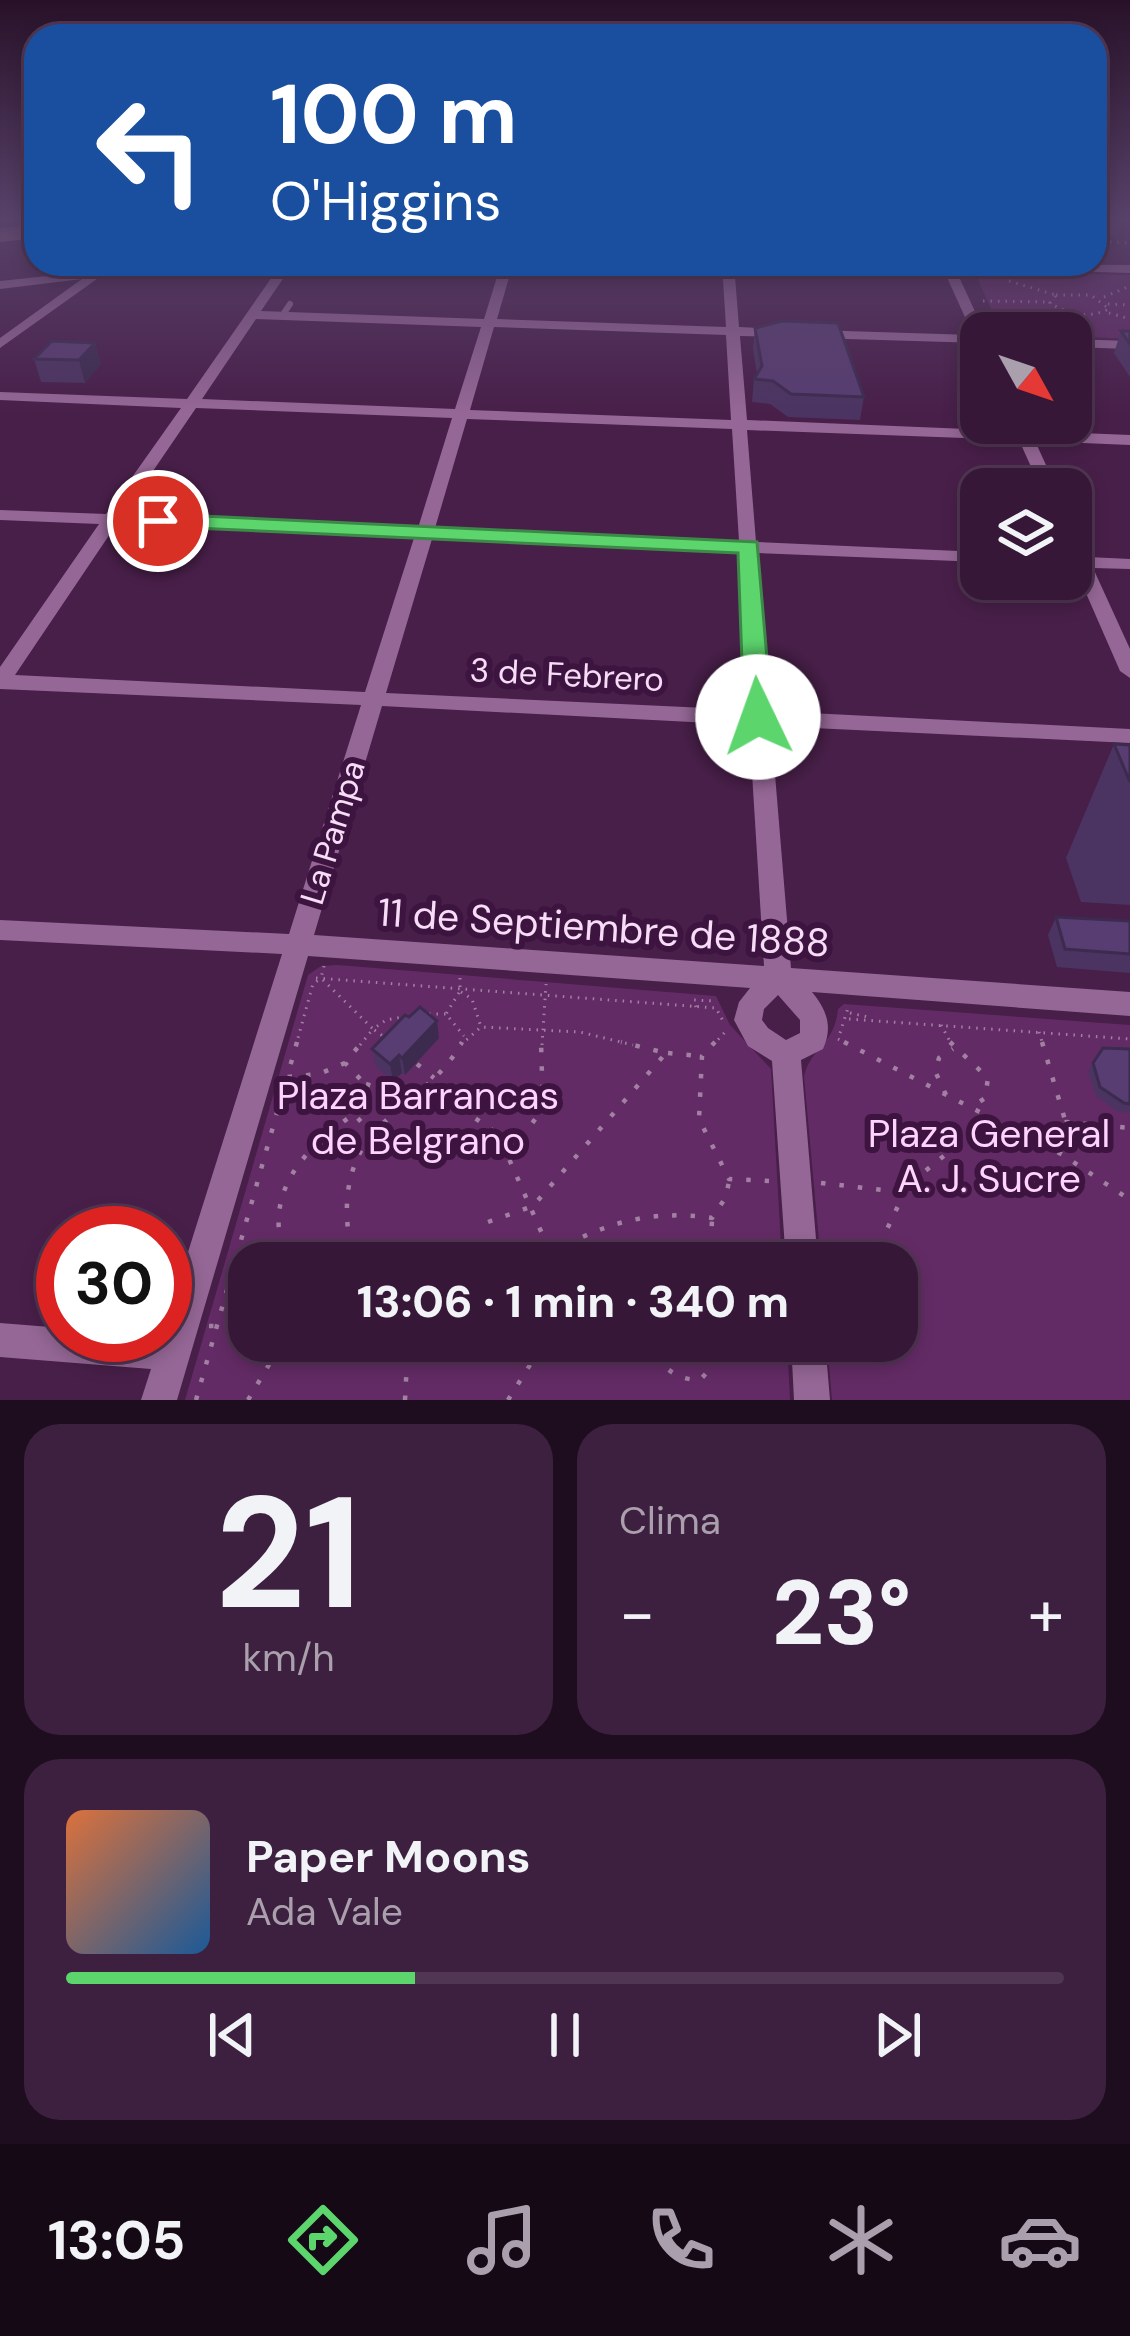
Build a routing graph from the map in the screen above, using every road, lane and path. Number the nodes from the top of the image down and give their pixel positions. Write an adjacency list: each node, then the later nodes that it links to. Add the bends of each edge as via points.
1 (85, 283): 24 (street)
2 (274, 283): 17 (street)
3 (501, 283): 21 (street, La Pampa)
4 (729, 283): 22 (street)
5 (956, 283): 13 (street)
6 (1130, 286): 7 (path)
7 (1100, 298): 9 (path, via 1062,293); 10 (path)
8 (982, 301): 9 (path)
9 (1050, 302): 12 (path)
10 (1108, 304): 11 (path); 16 (path)
11 (1130, 305)
12 (1061, 310): 14 (path); 15 (path)
13 (969, 312)
14 (1056, 312)
15 (1068, 312)
16 (1107, 312): 18 (path); 19 (path)
17 (252, 315): 21 (street, via 286,310); 28 (street)
18 (1094, 315): 20 (path)
19 (1130, 319)
20 (1101, 321)
21 (489, 323): 22 (street); 29 (street, La Pampa)
22 (732, 331): 23 (street); 30 (street)
23 (960, 338)
24 (0, 344)
25 (1092, 344): 26 (street)
26 (1130, 345)
27 (0, 396): 28 (street)
28 (192, 405): 29 (street); 35 (street)
29 (461, 414): 30 (street); 36 (street, La Pampa)
30 (738, 424): 31 (street); 37 (street)
31 (960, 428)
32 (1092, 436): 33 (street)
33 (1130, 440)
34 (0, 514): 35 (street)
35 (114, 519): 36 (street); 43 (street)
36 (425, 533): 37 (street); 44 (street, La Pampa)
37 (749, 547): 38 (street); 45 (street)
38 (960, 556)
39 (1092, 563): 40 (street)
40 (1130, 564)
41 (1092, 594): 42 (street)
42 (1130, 671)
43 (0, 682): 44 (street, 3 de Febrero)
44 (373, 697): 45 (street, 3 de Febrero); 48 (street, La Pampa)
45 (758, 717): 46 (street, 3 de Febrero); 52 (street)
46 (1130, 736)
47 (0, 930): 48 (street, 11 de Septiembre de 1888)
48 (313, 946): 50 (street, La Pampa); 51 (path); 52 (street, 11 de Septiembre de 1888)
49 (460, 974): 53 (path)
50 (288, 977): 51 (path); 106 (street, La Pampa)
51 (321, 978): 53 (path); 63 (path); 77 (path)
52 (778, 979): 56 (street, 11 de Septiembre de 1888); 73 (street, via 816,1019 812,1040); 73 (street, via 749,1003 747,1016 755,1036)
53 (460, 991): 54 (path); 58 (path); 61 (path, via 472,999)
54 (546, 992): 57 (path); 62 (path)
55 (714, 1001): 57 (path, via 694,1000)
56 (1130, 1004)
57 (696, 1006): 68 (path, via 716,1008)
58 (446, 1014): 63 (path, via 406,1016); 67 (path)
59 (1047, 1021): 66 (path)
60 (941, 1025): 65 (path); 71 (path); 81 (path, via 848,1012 837,1038)
61 (481, 1028): 62 (path); 67 (path)
62 (541, 1028): 72 (path); 90 (path, via 547,1102)
63 (373, 1029): 70 (path); 75 (path)
64 (724, 1032): 74 (path)
65 (1040, 1032): 66 (path); 85 (path)
66 (1050, 1033): 69 (path)
67 (465, 1037): 78 (path)
68 (738, 1039)
69 (1130, 1039)
70 (395, 1045)
71 (954, 1049): 81 (path, via 935,1072); 83 (path, via 988,1078 985,1098)
72 (666, 1053): 74 (path); 96 (path)
73 (786, 1054): 104 (street)
74 (702, 1056): 91 (path, via 699,1119)
75 (345, 1064): 77 (path); 79 (path)
76 (417, 1064): 78 (path)
77 (287, 1077): 117 (path)
78 (434, 1079): 80 (path)
79 (364, 1083): 82 (path); 84 (path)
80 (428, 1085): 82 (path); 90 (path, via 482,1117)
81 (947, 1096): 83 (path)
82 (408, 1097): 88 (path)
83 (970, 1108): 86 (path)
84 (354, 1114): 88 (path); 99 (path, via 308,1148 292,1176)
85 (1066, 1122): 87 (path); 89 (path)
86 (1003, 1124): 89 (path); 94 (path, via 961,1142)
87 (1130, 1128)
88 (372, 1134): 100 (path, via 354,1154 347,1185)
89 (1030, 1138): 95 (path)
90 (510, 1154): 96 (path)
91 (729, 1179): 92 (path); 97 (path)
92 (762, 1181)
93 (827, 1184): 94 (path)
94 (908, 1185): 105 (path)
95 (1130, 1200)
96 (533, 1206): 98 (path); 101 (path)
97 (712, 1218): 102 (path, via 639,1213); 103 (path)
98 (488, 1222)
99 (280, 1242)
100 (352, 1242)
101 (548, 1242)
102 (574, 1242)
103 (711, 1242)
104 (800, 1242)
105 (881, 1242)
106 (192, 1292)
107 (0, 1340): 108 (street)
108 (36, 1343)
109 (171, 1362): 116 (street, La Pampa)
110 (271, 1362): 118 (path)
111 (408, 1362): 119 (path)
112 (534, 1362): 120 (path)
113 (662, 1362): 114 (path, via 685,1382 700,1380)
114 (714, 1362)
115 (809, 1362): 121 (street)
116 (159, 1400)
117 (196, 1400)
118 (248, 1400)
119 (405, 1400)
120 (508, 1400)
121 (812, 1400)

